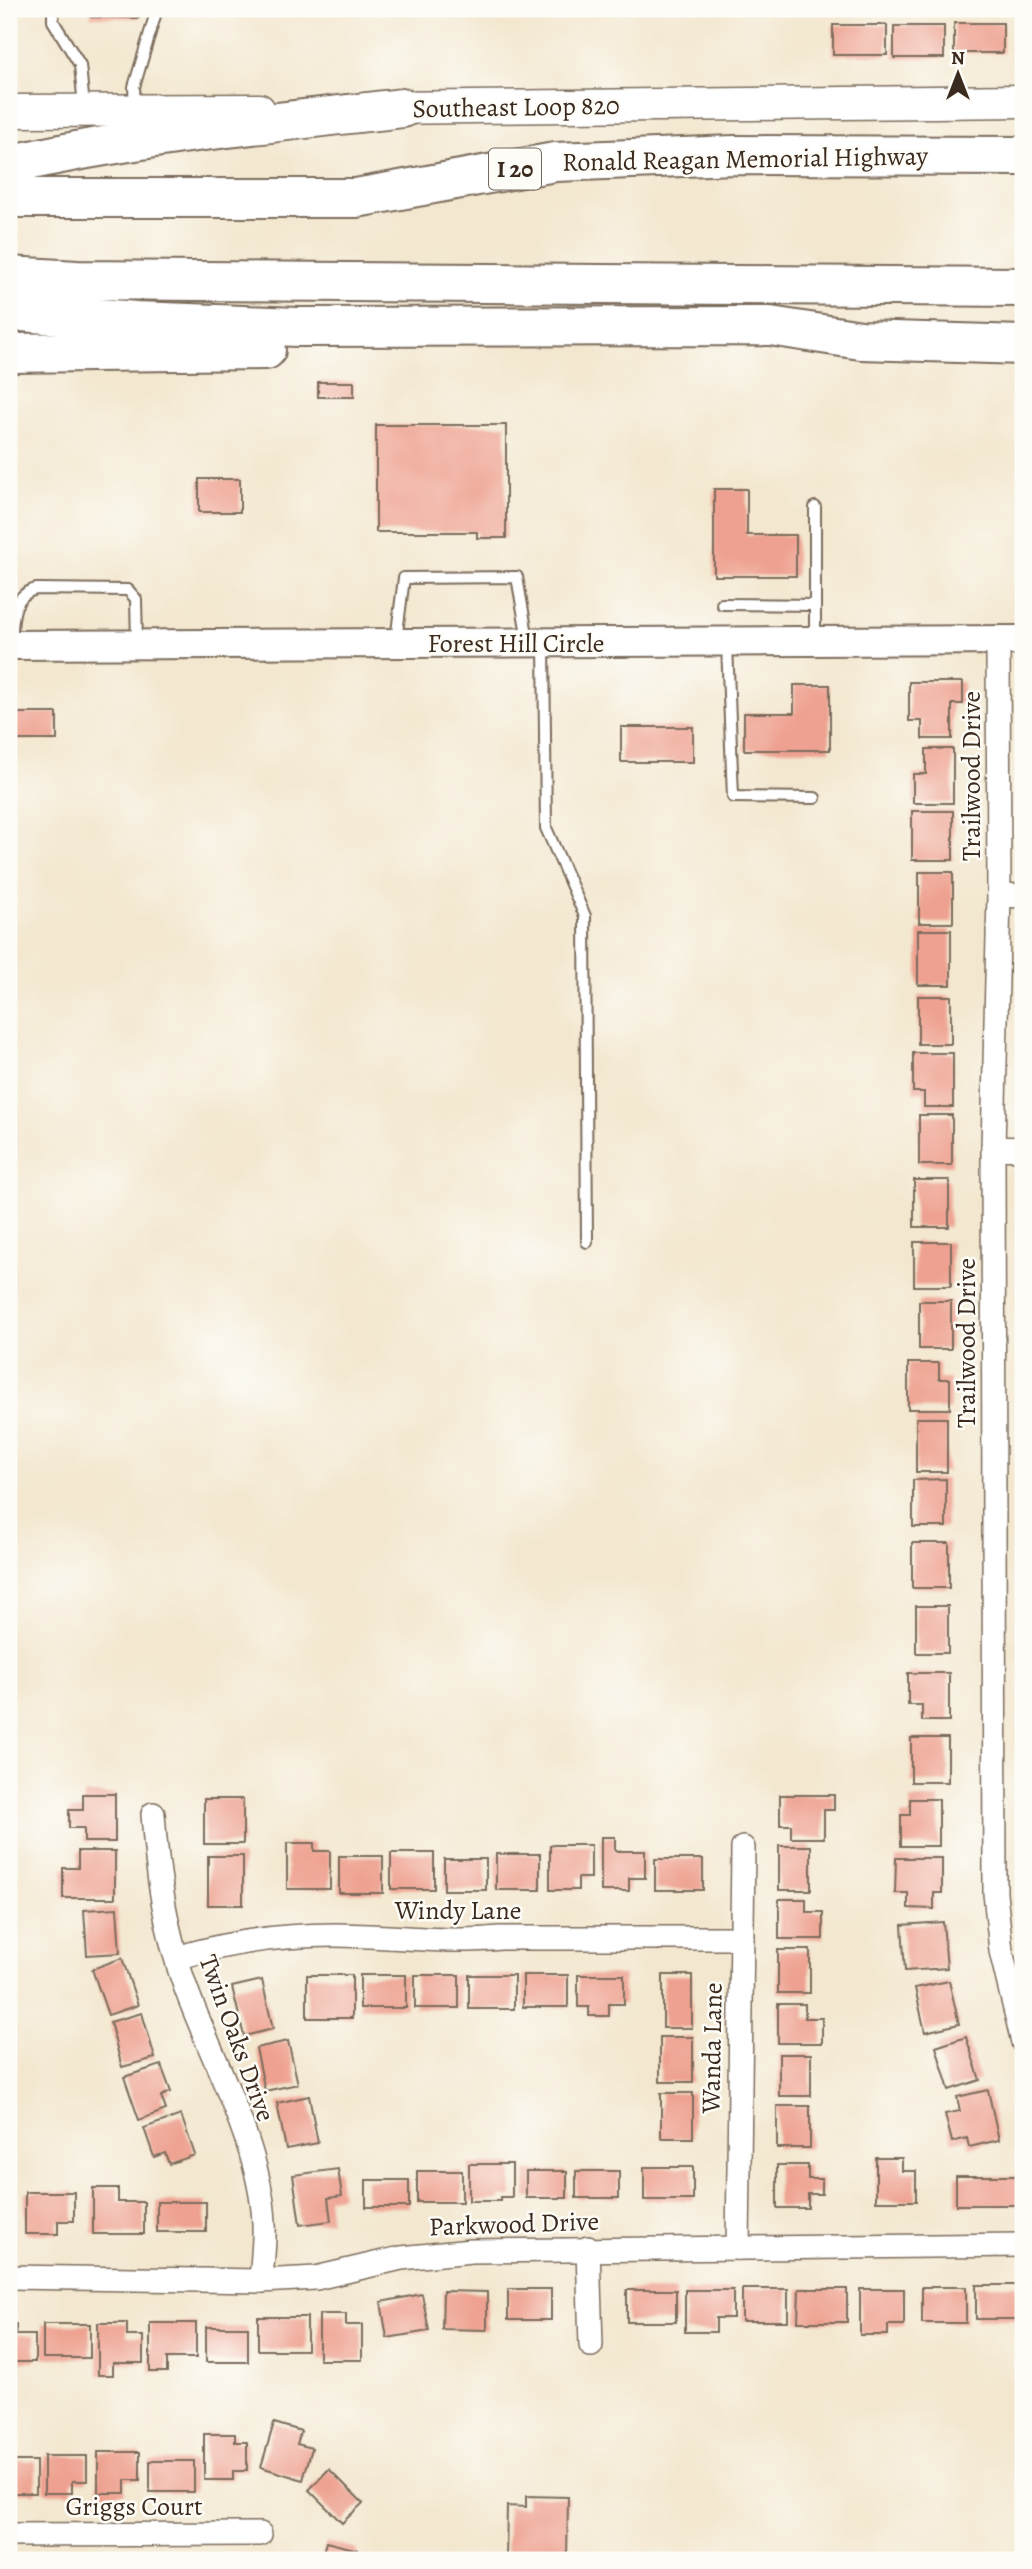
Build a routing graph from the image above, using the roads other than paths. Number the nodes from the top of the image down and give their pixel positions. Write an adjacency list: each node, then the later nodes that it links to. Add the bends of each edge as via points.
1 (53, 9): 6 (lane, via 53,21 80,65)
2 (157, 9): 7 (lane, via 134,87)
3 (1023, 101): 4 (main road, Southeast Loop 820)
4 (403, 108): 7 (main road, Southeast Loop 820); 9 (highway, via 186,132)
5 (9, 111): 6 (main road, Southeast Loop 820)
6 (85, 111): 7 (main road, Southeast Loop 820)
7 (135, 111)
8 (1023, 156): 10 (highway, Ronald Reagan Memorial Highway / I 20, via 734,155 555,162 356,198)
9 (9, 165)
10 (9, 198)
11 (9, 276): 12 (highway)
12 (1023, 287)
13 (9, 311): 14 (highway, via 298,327 771,326)
14 (861, 340): 15 (highway); 16 (highway)
15 (1023, 345)
16 (9, 353)
17 (815, 506): 19 (lane)
18 (722, 604): 19 (lane)
19 (815, 605): 22 (lane)
20 (1011, 640): 22 (street, Forest Hill Circle); 28 (street, Trailwood Drive)
21 (727, 641): 22 (street, Forest Hill Circle); 25 (street, Forest Hill Circle); 27 (lane, via 733,797)
22 (815, 641)
23 (136, 643): 24 (street, Forest Hill Circle); 26 (street, Forest Hill Circle); 26 (lane, via 136,599 128,590 36,589 15,605)
24 (396, 643): 25 (street, Forest Hill Circle); 25 (lane, via 404,578 517,577)
25 (536, 644): 32 (lane, via 546,828 586,916)
26 (10, 645)
27 (815, 798)
28 (999, 895): 29 (street); 30 (street, Trailwood Drive)
29 (1023, 896)
30 (993, 1148): 31 (street); 37 (street, Trailwood Drive, via 995,1894 1001,1951)
31 (1023, 1149)
32 (587, 1242)
33 (153, 1814): 36 (street, Twin Oaks Drive, via 163,1908)
34 (743, 1848): 35 (street, Wanda Lane)
35 (742, 1938): 36 (street, Windy Lane, via 462,1942 334,1934 227,1942); 40 (street, Wanda Lane)
36 (177, 1958): 42 (street, Twin Oaks Drive, via 258,2180 264,2222)
37 (1023, 2042)
38 (1023, 2245): 40 (street, Parkwood Drive)
39 (588, 2248): 40 (street, Parkwood Drive); 42 (street, Parkwood Drive, via 401,2258 316,2278); 43 (street)
40 (738, 2248)
41 (9, 2277): 42 (street, Parkwood Drive)
42 (261, 2281)
43 (591, 2345)
44 (260, 2533): 45 (street, Griggs Court)
45 (9, 2535)

